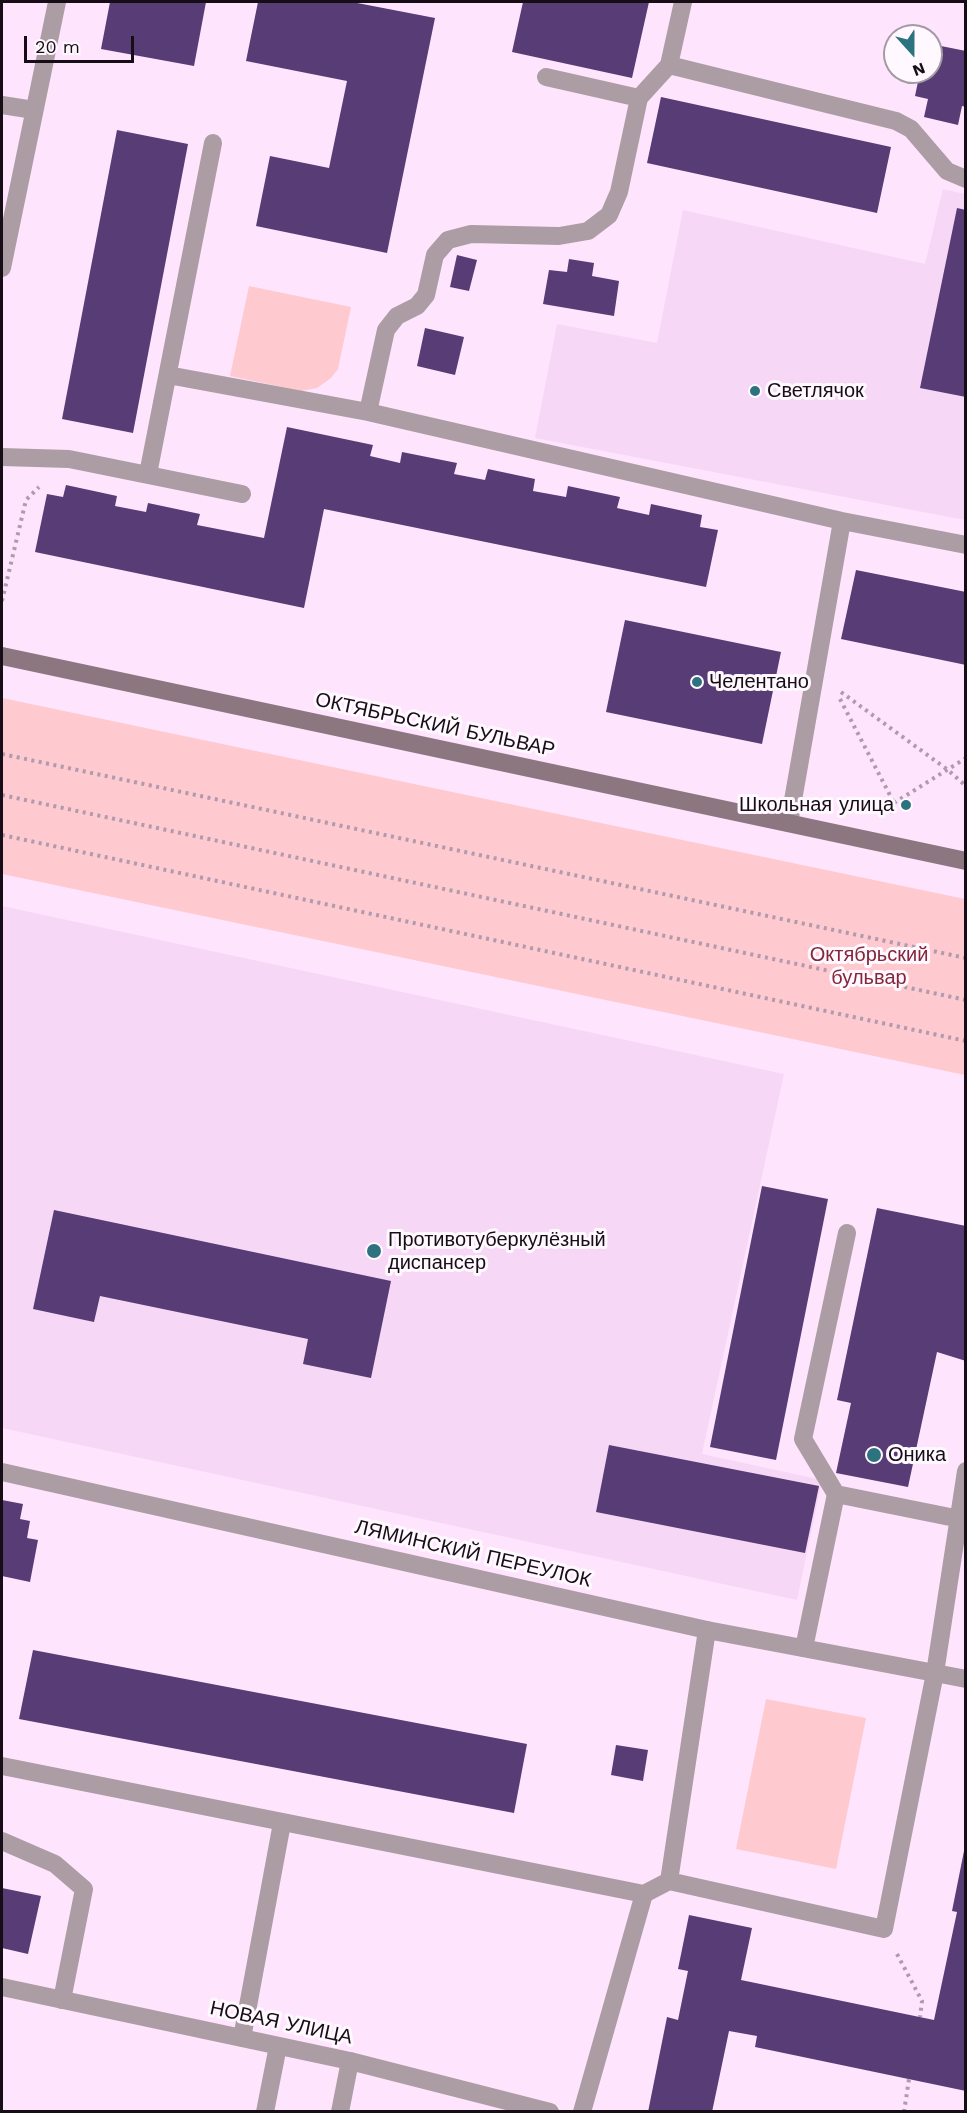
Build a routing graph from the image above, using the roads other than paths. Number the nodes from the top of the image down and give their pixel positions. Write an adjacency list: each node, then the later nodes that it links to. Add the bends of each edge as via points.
1 (57, 2): 7 (street)
2 (683, 2): 3 (street)
3 (669, 65): 5 (street); 9 (street, via 896,121 911,129 947,171)
4 (546, 77): 5 (street)
5 (639, 98): 12 (street, via 619,192 609,215 588,231 559,236 471,234 448,240 435,255 426,295 417,306 397,316 387,330)
6 (2, 105): 7 (street)
7 (34, 110): 10 (street)
8 (213, 144): 11 (street)
9 (966, 179)
10 (2, 268)
11 (168, 375): 12 (street); 14 (street)
12 (368, 412): 16 (street)
13 (2, 457): 14 (street, via 69,459)
14 (148, 474): 15 (street)
15 (242, 494)
16 (842, 520): 17 (street); 19 (street)
17 (966, 545)
18 (2, 656): 19 (main road, ОКТЯБРЬСКИЙ БУЛЬВАР)
19 (789, 823): 20 (main road, ОКТЯБРЬСКИЙ БУЛЬВАР)
20 (966, 861)
21 (847, 1233): 24 (street, via 803,1439)
22 (966, 1471): 25 (street)
23 (2, 1472): 26 (street, ЛЯМИНСКИЙ ПЕРЕУЛОК)
24 (836, 1494): 25 (street); 27 (street)
25 (960, 1519): 28 (street)
26 (707, 1630): 27 (street, ЛЯМИНСКИЙ ПЕРЕУЛОК); 33 (street)
27 (804, 1648): 28 (street, ЛЯМИНСКИЙ ПЕРЕУЛОК)
28 (935, 1674): 29 (street, ЛЯМИНСКИЙ ПЕРЕУЛОК); 33 (street, via 884,1929)
29 (966, 1679)
30 (2, 1766): 31 (street)
31 (282, 1823): 34 (street); 37 (street)
32 (2, 1841): 36 (street, via 55,1864 84,1889)
33 (669, 1881): 34 (street)
34 (644, 1894): 43 (street)
35 (2, 1987): 36 (street, НОВАЯ УЛИЦА)
36 (62, 2000): 37 (street, НОВАЯ УЛИЦА)
37 (242, 2038): 38 (street, НОВАЯ УЛИЦА)
38 (278, 2046): 39 (street, НОВАЯ УЛИЦА); 40 (street)
39 (350, 2061): 41 (street); 42 (street, НОВАЯ УЛИЦА)
40 (265, 2112)
41 (340, 2112)
42 (550, 2112)
43 (582, 2112)

